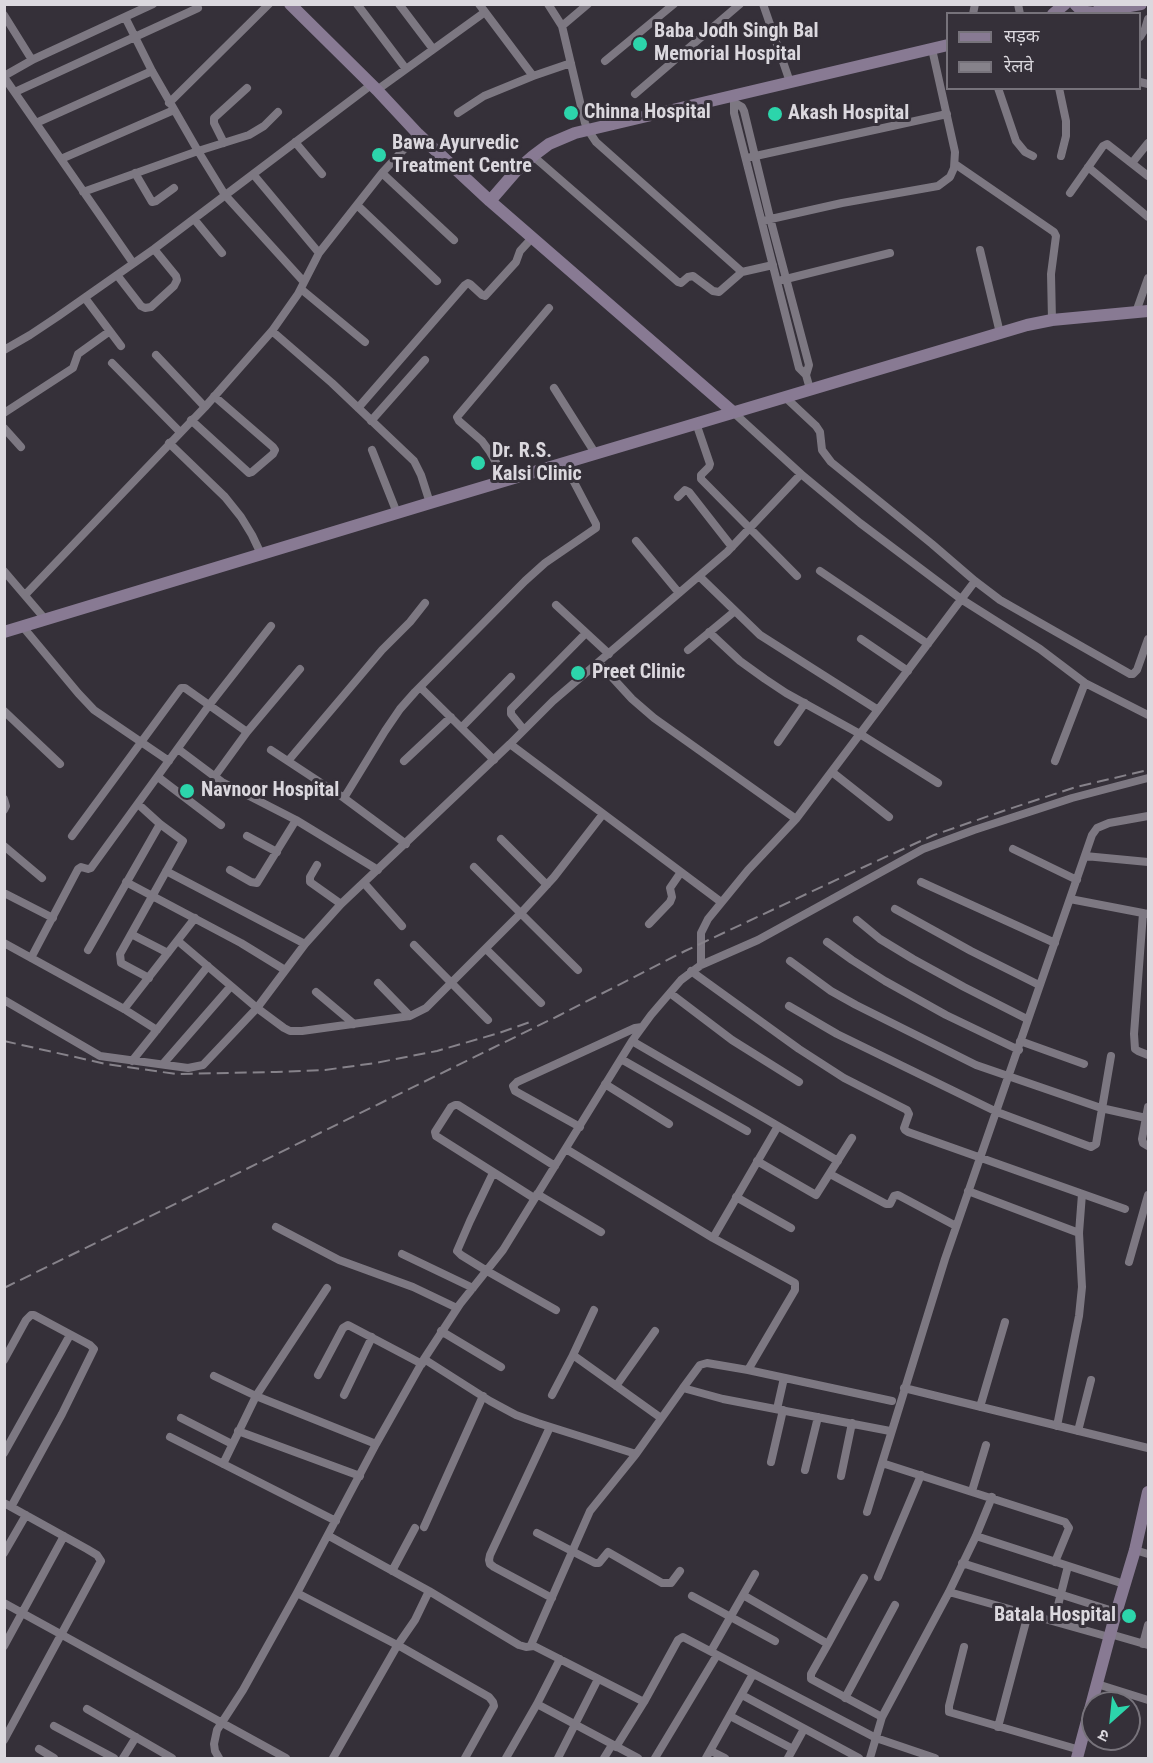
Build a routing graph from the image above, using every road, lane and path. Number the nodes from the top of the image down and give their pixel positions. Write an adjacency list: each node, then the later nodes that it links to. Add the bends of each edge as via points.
1 (153, 4): 17 (street)
2 (269, 4): 41 (street)
3 (357, 4): 28 (street)
4 (399, 4): 23 (street)
5 (548, 4): 19 (street)
6 (588, 4): 19 (street)
7 (674, 4): 26 (street)
8 (740, 4): 39 (street)
9 (763, 4): 33 (street)
10 (1141, 4): 14 (main road)
11 (295, 6): 35 (main road)
12 (198, 8): 21 (street)
13 (482, 8): 23 (street); 31 (street)
14 (1104, 8): 15 (main road)
15 (1089, 12)
16 (4, 15): 25 (street)
17 (125, 17): 21 (street); 25 (street)
18 (1149, 19): 20 (street)
19 (562, 26): 27 (street)
20 (1141, 35)
21 (134, 37): 29 (street); 38 (street)
22 (946, 46): 24 (main road)
23 (433, 49): 28 (street)
24 (932, 49): 32 (street); 33 (main road)
25 (33, 60): 30 (street)
26 (605, 61)
27 (571, 63): 31 (street); 46 (street)
28 (406, 69): 35 (street)
29 (152, 71): 41 (street); 45 (street)
30 (4, 76): 38 (street)
31 (533, 76): 43 (street, via 476,100)
32 (943, 79): 44 (street)
33 (790, 82): 40 (main road)
34 (247, 88): 49 (street, via 214,118)
35 (374, 88): 47 (main road); 48 (street)
36 (999, 90): 53 (street, via 1016,141)
37 (1059, 90): 54 (street, via 1066,121)
38 (15, 92): 45 (street)
39 (635, 94)
40 (734, 99): 46 (main road); 55 (street, via 734,113)
41 (172, 106): 51 (street); 56 (street)
42 (278, 112): 49 (street, via 257,132)
43 (458, 112)
44 (947, 114): 55 (street); 58 (street)
45 (36, 123): 56 (street)
46 (588, 130): 52 (main road, via 549,144); 83 (street, via 601,147)
47 (418, 134): 61 (street); 69 (main road)
48 (295, 142): 62 (street); 63 (street)
49 (224, 143): 51 (street)
50 (1149, 143): 57 (street)
51 (198, 151): 60 (street); 68 (street)
52 (533, 156): 69 (main road); 83 (street, via 678,282 693,276 719,292)
53 (1033, 156)
54 (1061, 156)
55 (750, 157): 73 (street)
56 (61, 159): 66 (street)
57 (1132, 163): 59 (street, via 1107,144); 64 (street)
58 (955, 164): 73 (street, via 950,177 938,186); 92 (street, via 1054,232)
59 (1088, 167): 67 (street); 71 (street)
60 (135, 173): 65 (street, via 152,201); 66 (street)
61 (382, 173): 70 (street); 75 (street)
62 (253, 174): 68 (street); 79 (street)
63 (322, 174)
64 (1149, 176)
65 (174, 188)
66 (83, 192): 81 (street)
67 (1070, 193)
68 (225, 195): 72 (street); 88 (street)
69 (490, 201): 74 (main road)
70 (357, 204): 79 (street); 87 (street)
71 (1149, 217)
72 (194, 219): 76 (street); 78 (street)
73 (766, 219): 82 (street); 86 (street)
74 (532, 238): 107 (street, via 485,296 470,284 465,285); 108 (main road)
75 (454, 240)
76 (154, 249): 81 (street); 84 (street, via 177,280 151,307 141,306)
77 (980, 250): 95 (street)
78 (222, 253)
79 (319, 253): 88 (street)
80 (890, 253): 86 (street)
81 (133, 263): 84 (street)
82 (773, 265): 83 (street); 86 (street)
83 (742, 272)
84 (117, 275): 89 (street)
85 (1149, 278): 91 (street)
86 (781, 280): 103 (street, via 809,365 806,375)
87 (437, 281)
88 (302, 286): 94 (street); 96 (street)
89 (85, 298): 93 (street); 98 (street)
90 (549, 308): 121 (street, via 457,417 482,441)
91 (1142, 311): 92 (main road)
92 (1052, 320): 95 (main road)
93 (110, 331): 97 (street); 109 (street, via 78,354 73,368)
94 (272, 331): 104 (street); 107 (street)
95 (1000, 333): 103 (main road)
96 (365, 342)
97 (121, 346)
98 (4, 350)
99 (156, 355): 106 (street)
100 (424, 360): 111 (street)
101 (112, 363): 114 (street)
102 (554, 388): 118 (street)
103 (810, 389): 105 (main road)
104 (214, 396): 106 (street); 110 (street, via 273,447 273,454 249,473)
105 (785, 397): 108 (main road); 133 (street, via 816,426 822,450 831,462)
106 (205, 406): 110 (street)
107 (358, 408): 111 (street)
108 (733, 412): 112 (main road); 120 (street)
109 (4, 413)
110 (191, 420): 114 (street)
111 (371, 421): 123 (street, via 414,461)
112 (696, 423): 118 (main road); 125 (street, via 710,464 701,479)
113 (4, 428): 116 (street)
114 (180, 432): 115 (street)
115 (169, 443): 128 (street, via 225,497 247,526); 135 (street)
116 (21, 447)
117 (372, 450): 124 (street)
118 (595, 453): 119 (main road)
119 (564, 463): 121 (main road); 156 (street, via 596,528 525,581)
120 (801, 474): 125 (street); 136 (street)
121 (506, 480): 123 (main road)
122 (678, 497): 127 (street, via 685,490 689,492)
123 (430, 503): 124 (main road)
124 (397, 513): 128 (main road)
125 (750, 527): 127 (street); 132 (street)
126 (636, 541): 134 (street)
127 (732, 547): 131 (street)
128 (261, 554): 140 (main road)
129 (820, 570): 148 (street)
130 (4, 571): 135 (street)
131 (699, 576): 134 (street); 139 (street)
132 (797, 576)
133 (975, 581): 136 (street); 147 (street, via 1011,607 1127,674 1137,670)
134 (679, 593): 150 (street)
135 (25, 595): 140 (street)
136 (961, 599): 148 (street); 155 (street)
137 (425, 603): 172 (street)
138 (556, 604): 145 (street)
139 (735, 611): 144 (street); 159 (street, via 760,635)
140 (45, 620): 142 (main road)
141 (272, 626): 158 (street)
142 (23, 627): 143 (main road); 168 (street, via 86,702)
143 (4, 632)
144 (709, 632): 149 (street); 157 (street, via 740,661)
145 (586, 633): 150 (street); 164 (street, via 511,709)
146 (861, 639): 153 (street)
147 (1149, 639)
148 (928, 644): 153 (street)
149 (688, 650)
150 (609, 654): 151 (street)
151 (599, 663): 164 (street); 190 (street, via 642,708)
152 (300, 669): 165 (street)
153 (908, 671): 159 (street)
154 (511, 677): 163 (street)
155 (1085, 683): 161 (street); 176 (street)
156 (420, 687): 162 (street); 183 (street, via 400,709)
157 (805, 703): 166 (street); 167 (street)
158 (210, 704): 165 (street); 168 (street, via 181,688); 170 (street)
159 (878, 710): 166 (street)
160 (4, 711): 177 (street)
161 (1149, 715)
162 (451, 717): 163 (street); 175 (street)
163 (462, 727): 173 (street)
164 (524, 730): 169 (street)
165 (247, 732): 180 (street)
166 (860, 734): 178 (street); 182 (street)
167 (778, 742)
168 (141, 743): 174 (street); 194 (street)
169 (510, 744): 173 (street); 187 (street)
170 (178, 749): 174 (street); 180 (street)
171 (271, 750): 172 (street)
172 (288, 760): 183 (street)
173 (494, 760): 197 (street)
174 (169, 761): 179 (street)
175 (404, 761)
176 (1055, 761)
177 (60, 764)
178 (832, 772): 188 (street); 190 (street)
179 (158, 777): 185 (street); 193 (street)
180 (215, 777): 191 (street)
181 (1149, 778): 241 (street, via 1072,798 923,849 758,940)
182 (938, 783)
183 (344, 798): 197 (street)
184 (4, 799): 186 (street)
185 (138, 804): 192 (street); 223 (street, via 91,868 78,869)
186 (4, 810)
187 (603, 814): 208 (street); 214 (street)
188 (889, 816)
189 (1149, 816): 201 (street, via 1097,828)
190 (796, 819): 218 (street)
191 (296, 820): 200 (street); 206 (street)
192 (160, 824): 207 (street, via 183,841); 211 (street)
193 (221, 825)
194 (72, 836)
195 (247, 836): 200 (street)
196 (501, 839): 214 (street)
197 (405, 844): 206 (street)
198 (4, 846): 209 (street)
199 (1013, 849): 210 (street)
200 (277, 852): 205 (street, via 257,883)
201 (1085, 856): 202 (street); 210 (street)
202 (1149, 862)
203 (316, 865): 219 (street, via 310,882)
204 (474, 867): 221 (street)
205 (230, 870)
206 (378, 870): 213 (street)
207 (166, 871): 216 (street); 233 (street)
208 (681, 872): 218 (street); 226 (street, via 670,888 670,902)
209 (42, 878)
210 (1077, 880): 217 (street)
211 (126, 882): 216 (street); 236 (street)
212 (921, 882): 232 (street)
213 (364, 883): 219 (street); 227 (street)
214 (547, 885): 221 (street)
215 (6, 894): 223 (street)
216 (152, 896): 224 (street); 228 (street)
217 (1070, 899): 222 (street); 232 (street)
218 (721, 902): 241 (street, via 701,933)
219 (341, 904): 233 (street)
220 (895, 909): 249 (street)
221 (522, 912): 235 (street); 244 (street)
222 (1146, 913): 238 (street)
223 (52, 918): 239 (street)
224 (195, 918): 229 (street); 243 (street)
225 (857, 920): 259 (street, via 913,959)
226 (649, 924)
227 (402, 926)
228 (131, 934): 237 (street); 246 (street, via 120,961)
229 (178, 940): 237 (street); 242 (street)
230 (827, 942): 265 (street, via 946,1016)
231 (4, 943): 239 (street)
232 (1055, 943): 249 (street)
233 (305, 944): 243 (street)
234 (414, 945): 248 (street)
235 (486, 949): 248 (street); 254 (street)
236 (87, 950)
237 (168, 953): 246 (street)
238 (1144, 954): 266 (street, via 1134,1034 1135,1049)
239 (31, 958): 257 (street)
240 (790, 961): 272 (street, via 856,1005)
241 (701, 965): 245 (street)
242 (208, 966): 250 (street); 263 (street)
243 (285, 970): 256 (street)
244 (578, 970)
245 (691, 971): 252 (street); 286 (street, via 799,1049 907,1110 905,1130)
246 (149, 978): 257 (street)
247 (378, 983): 258 (street)
248 (452, 983): 258 (street, via 426,1008); 260 (street)
249 (1040, 985): 259 (street)
250 (231, 986): 256 (street); 270 (street)
251 (316, 992): 261 (street)
252 (670, 993): 262 (street); 273 (street, via 732,1040)
253 (4, 1000): 269 (street, via 96,1054)
254 (541, 1003)
255 (789, 1006): 277 (street, via 837,1034)
256 (257, 1008): 261 (street, via 290,1031); 270 (street, via 203,1065 188,1068)
257 (124, 1010): 263 (street)
258 (410, 1016): 261 (street)
259 (1028, 1019): 265 (street)
260 (488, 1020)
261 (354, 1024)
262 (642, 1027): 264 (street); 281 (street, via 513,1086 515,1091)
263 (157, 1030): 269 (street)
264 (632, 1041): 268 (street); 280 (street)
265 (1020, 1046): 271 (street); 272 (street)
266 (1149, 1055)
267 (1112, 1056): 276 (street)
268 (621, 1059): 274 (street); 282 (street)
269 (132, 1061): 270 (street)
270 (163, 1064)
271 (1084, 1064)
272 (1008, 1077): 276 (street); 277 (street)
273 (799, 1082)
274 (606, 1084): 279 (street); 281 (street)
275 (1149, 1107): 278 (street)
276 (1101, 1108): 277 (street, via 1093,1146); 278 (street)
277 (997, 1112): 286 (street)
278 (1146, 1118): 284 (street, via 1142,1142)
279 (669, 1124)
280 (778, 1126): 287 (street); 288 (street)
281 (580, 1127): 285 (street)
282 (747, 1131)
283 (852, 1138): 288 (street)
284 (1149, 1146)
285 (566, 1149): 289 (street); 303 (street)
286 (980, 1158): 292 (street); 293 (street)
287 (757, 1161): 291 (street, via 816,1195); 296 (street)
288 (838, 1161): 291 (street)
289 (555, 1166): 290 (street, via 453,1105 436,1136); 295 (street)
290 (493, 1173): 295 (street); 306 (street, via 457,1248 461,1256)
291 (830, 1174): 298 (street, via 888,1205 898,1195)
292 (968, 1191): 298 (street); 302 (street)
293 (1082, 1194): 297 (street); 302 (street)
294 (1149, 1195): 305 (street)
295 (536, 1196): 301 (street); 306 (street)
296 (736, 1197): 300 (street); 303 (street)
297 (1125, 1209)
298 (956, 1226): 329 (street)
299 (276, 1227): 309 (street, via 339,1260)
300 (791, 1228)
301 (601, 1232)
302 (1079, 1233): 341 (street, via 1079,1316)
303 (713, 1238): 322 (street, via 795,1283 795,1290)
304 (402, 1254): 308 (street)
305 (1129, 1263)
306 (487, 1271): 308 (street); 310 (street)
307 (327, 1288): 332 (street)
308 (473, 1288): 309 (street)
309 (457, 1308): 313 (street)
310 (556, 1310)
311 (594, 1310): 318 (street)
312 (1005, 1322): 335 (street)
313 (441, 1331): 320 (street); 321 (street)
314 (655, 1331): 327 (street)
315 (70, 1335): 317 (street, via 31,1315); 351 (street); 363 (street, via 90,1345 94,1352)
316 (372, 1337): 320 (street); 323 (street, via 351,1325 345,1326); 330 (street)
317 (9, 1342): 319 (street)
318 (573, 1355): 327 (street); 331 (street)
319 (4, 1360)
320 (423, 1361): 333 (street); 348 (street)
321 (501, 1367)
322 (748, 1370): 325 (street); 328 (street, via 703,1363)
323 (318, 1375)
324 (214, 1376): 332 (street)
325 (784, 1377): 334 (street); 336 (street)
326 (1091, 1380): 345 (street)
327 (616, 1386): 339 (street)
328 (683, 1388): 336 (street); 339 (street)
329 (904, 1388): 335 (street); 344 (street)
330 (344, 1395)
331 (552, 1395)
332 (256, 1396): 343 (street); 348 (street)
333 (483, 1396): 342 (street, via 516,1415); 379 (street, via 419,1528)
334 (892, 1401)
335 (980, 1407): 341 (street)
336 (780, 1410): 337 (street); 353 (street)
337 (818, 1417): 340 (street); 356 (street)
338 (181, 1418): 347 (street)
339 (661, 1418): 352 (street)
340 (852, 1423): 344 (street); 359 (street)
341 (1057, 1426): 345 (street)
342 (550, 1427): 352 (street); 390 (street, via 489,1560 494,1567)
343 (238, 1431): 347 (street); 358 (street)
344 (891, 1431): 354 (street)
345 (1078, 1431): 350 (street)
346 (170, 1437): 355 (street)
347 (232, 1444): 355 (street)
348 (376, 1444): 358 (street)
349 (986, 1445): 360 (street)
350 (1149, 1449)
351 (4, 1453)
352 (636, 1454): 372 (street, via 590,1511)
353 (771, 1462)
354 (882, 1463): 357 (street); 364 (street)
355 (223, 1464): 366 (street)
356 (805, 1470)
357 (921, 1475): 360 (street); 382 (street)
358 (360, 1476): 366 (street)
359 (841, 1476)
360 (972, 1491): 362 (street)
361 (1149, 1492): 371 (main road)
362 (992, 1497): 370 (street); 375 (street, via 1068,1524)
363 (8, 1505): 365 (street)
364 (867, 1512)
365 (26, 1515): 368 (street); 373 (street)
366 (336, 1521): 369 (street)
367 (537, 1533): 372 (street)
368 (64, 1536): 394 (street); 399 (street, via 101,1561)
369 (329, 1536): 379 (street); 386 (street)
370 (976, 1536): 375 (street); 376 (street)
371 (1135, 1550): 374 (street); 383 (main road)
372 (573, 1552): 378 (street, via 598,1564 608,1552 662,1583 675,1579); 390 (street)
373 (4, 1553)
374 (1149, 1554)
375 (1055, 1562): 377 (street)
376 (962, 1563): 385 (street); 387 (street)
377 (1068, 1566): 383 (street); 387 (street)
378 (680, 1570)
379 (392, 1571): 384 (street)
380 (755, 1574): 388 (street)
381 (864, 1578): 402 (street)
382 (878, 1578)
383 (1124, 1584): 393 (main road)
384 (429, 1591): 404 (street, via 519,1645); 406 (street)
385 (949, 1592): 395 (street); 420 (street)
386 (297, 1593): 406 (street); 421 (street)
387 (1061, 1594): 393 (street); 397 (street)
388 (743, 1595): 396 (street); 402 (street)
389 (692, 1596): 396 (street)
390 (552, 1598): 404 (street)
391 (4, 1603): 394 (street)
392 (895, 1605): 414 (street)
393 (1116, 1612): 400 (main road)
394 (22, 1613): 399 (street); 405 (street)
395 (1028, 1614): 397 (street); 424 (street)
396 (731, 1617): 401 (street); 408 (street)
397 (1053, 1621): 400 (street)
398 (1149, 1625): 403 (street)
399 (62, 1634): 421 (street); 428 (street)
400 (1109, 1636): 403 (street); 412 (main road)
401 (775, 1641)
402 (828, 1644): 414 (street, via 811,1679)
403 (1146, 1644)
404 (531, 1645): 409 (street)
405 (4, 1646)
406 (397, 1646): 440 (street); 441 (street, via 493,1702 490,1715)
407 (964, 1647): 424 (street, via 949,1712)
408 (714, 1653): 410 (street); 416 (street, via 680,1637); 446 (street)
409 (560, 1659): 411 (street); 417 (street)
410 (753, 1674): 413 (street); 427 (street)
411 (598, 1679): 416 (street); 422 (street)
412 (1097, 1684): 415 (street); 433 (main road)
413 (742, 1695): 419 (street); 425 (street)
414 (845, 1698): 420 (street)
415 (1149, 1700)
416 (644, 1702): 429 (street)
417 (537, 1704): 422 (street); 442 (street)
418 (87, 1709): 426 (street)
419 (730, 1716): 431 (street); 432 (street)
420 (882, 1717): 427 (street)
421 (221, 1723): 438 (street, via 214,1739 214,1751); 439 (street)
422 (576, 1725): 429 (street); 443 (street)
423 (54, 1726): 435 (street)
424 (999, 1726): 433 (street)
425 (804, 1729): 431 (street); 449 (street)
426 (136, 1737): 436 (street); 437 (street)
427 (876, 1738): 450 (street); 451 (street)
428 (4, 1740)
429 (614, 1746): 444 (street); 445 (street)
430 (39, 1749): 434 (street)
431 (793, 1749): 448 (street)
432 (708, 1754): 447 (street)
433 (1078, 1754)
434 (54, 1758)
435 (114, 1758)
436 (123, 1758)
437 (172, 1758)
438 (219, 1758)
439 (286, 1758)
440 (333, 1758)
441 (465, 1758)
442 (506, 1758)
443 (558, 1758)
444 (604, 1758)
445 (638, 1758)
446 (656, 1758)
447 (725, 1758)
448 (788, 1758)
449 (859, 1758)
450 (870, 1758)
451 (935, 1758)

